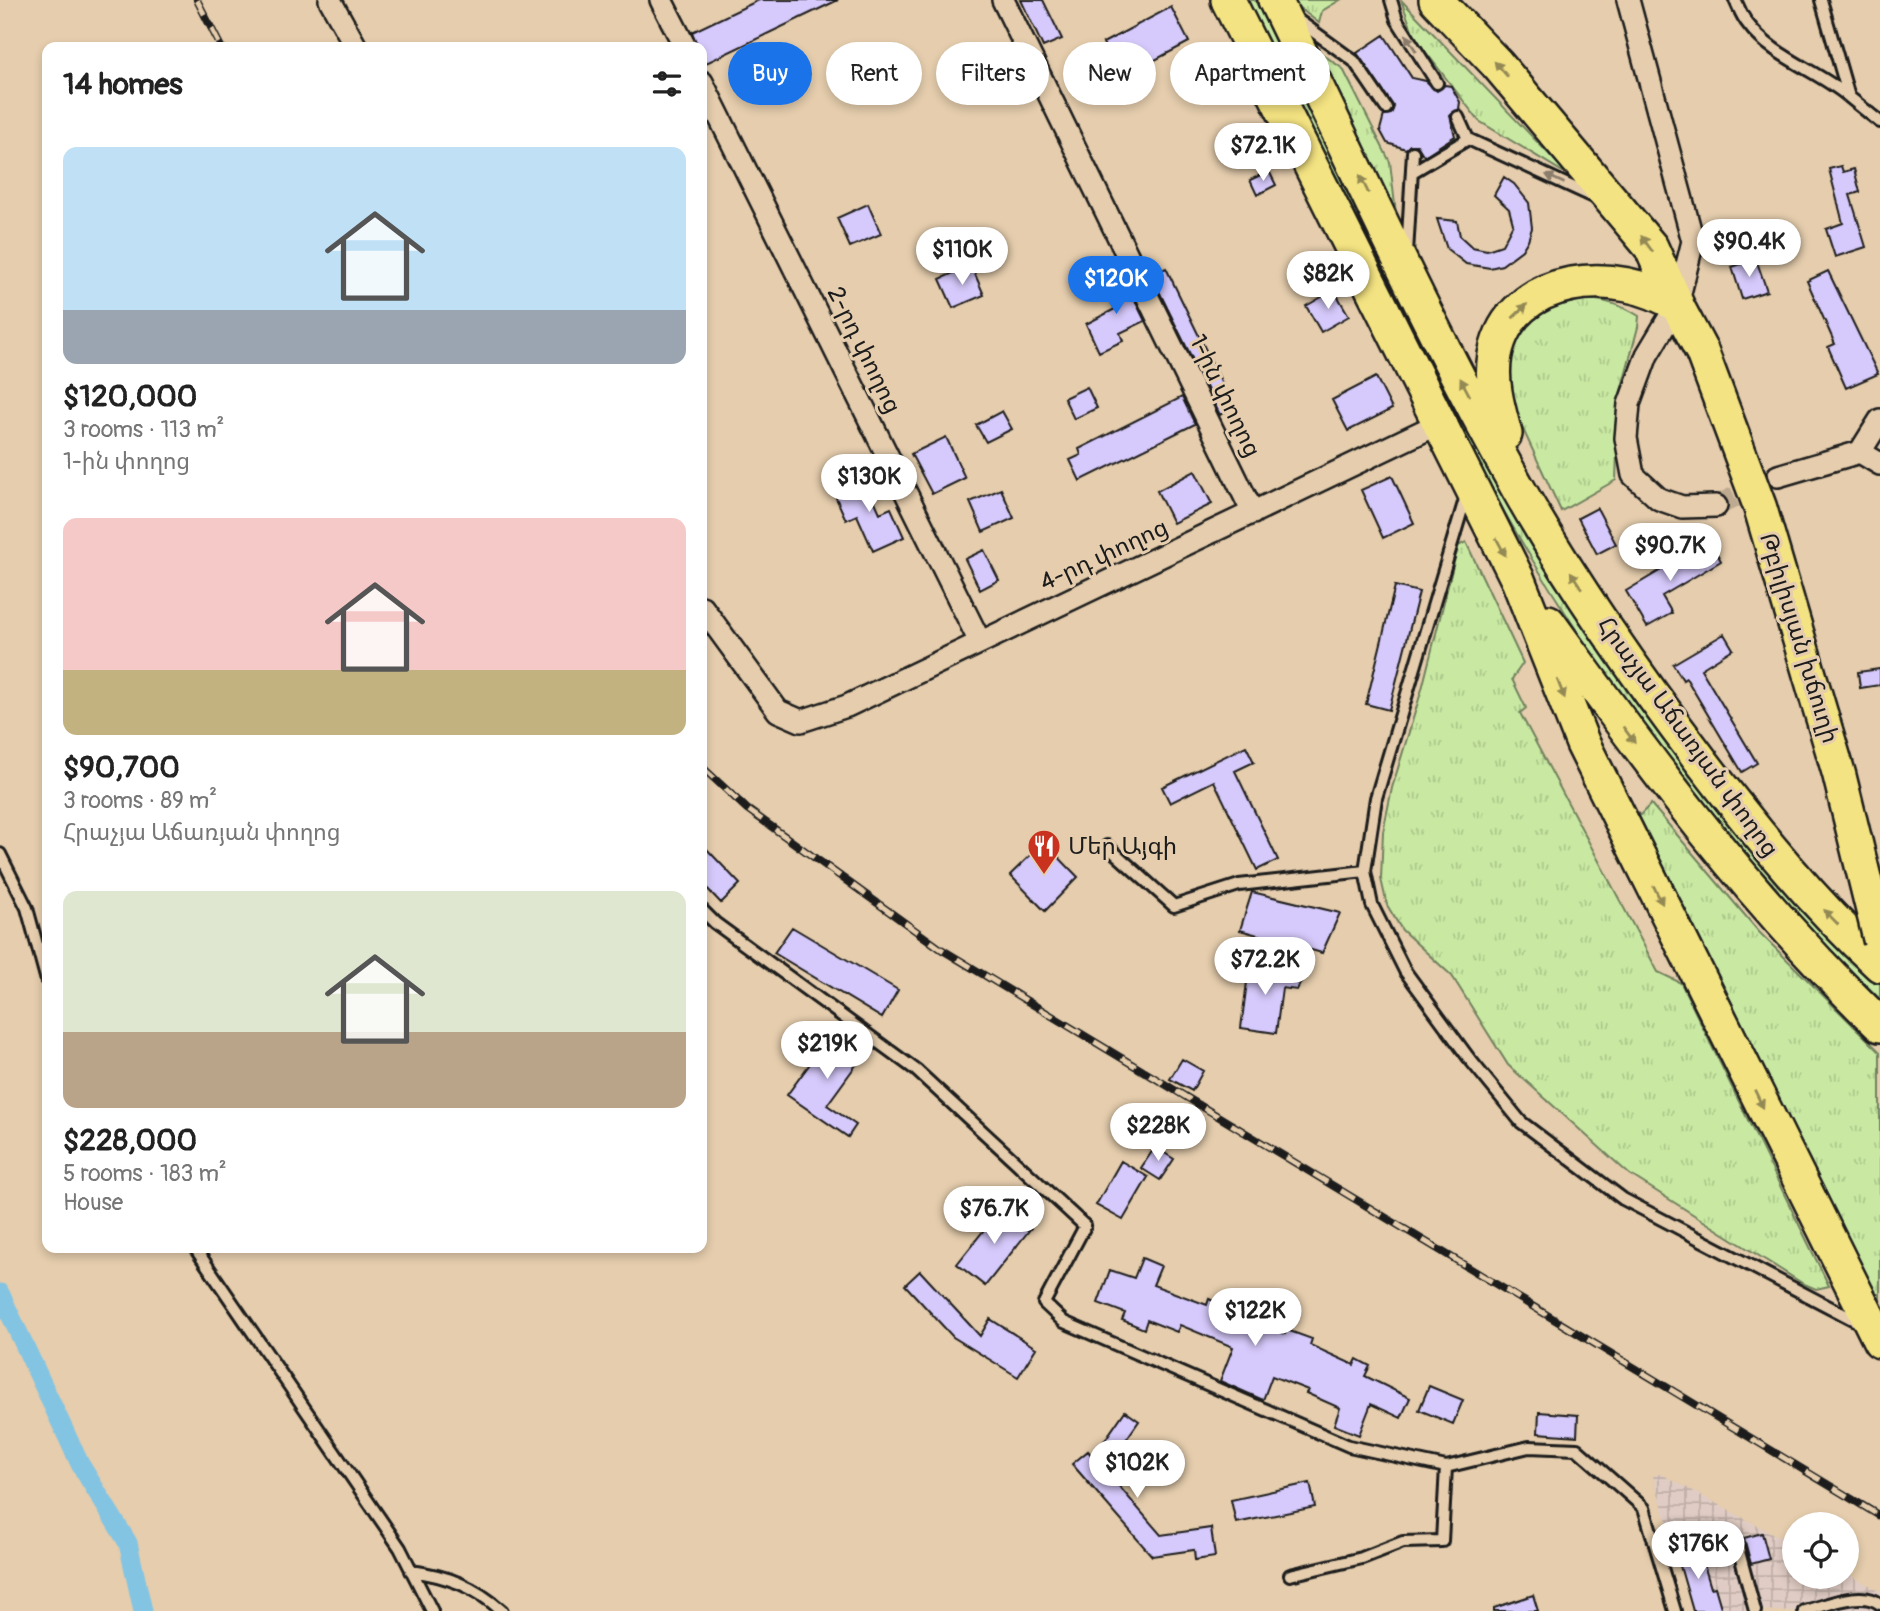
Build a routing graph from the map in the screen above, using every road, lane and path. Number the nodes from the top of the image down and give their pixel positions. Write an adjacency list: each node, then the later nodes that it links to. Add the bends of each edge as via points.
1 (330, 0): 11 (street)
2 (661, 0): 12 (street)
3 (1003, 0): 35 (street, 1-ին փողոց)
4 (1228, 0): 26 (highway)
5 (1391, 0): 13 (lane, one-way to 5, via 1397,20)
6 (1436, 0): 22 (highway, one-way to 6, via 1497,64)
7 (1628, 0): 24 (street, via 1693,242)
8 (1735, 0): 15 (lane, via 1748,25)
9 (1821, 0): 15 (lane)
10 (1277, 3): 16 (lane, via 1354,61); 23 (highway, one-way to 10)
11 (353, 42)
12 (682, 42)
13 (1437, 83)
14 (707, 92): 38 (street, 2-րդ փողոց)
15 (1849, 97): 18 (lane)
16 (1386, 108)
17 (1458, 117): 19 (lane)
18 (1880, 122)
19 (1468, 139): 21 (lane); 22 (lane, one-way to 19)
20 (1413, 152): 21 (lane)
21 (1414, 171): 23 (lane)
22 (1617, 208): 24 (highway, one-way to 22, via 1651,247)
23 (1405, 270): 25 (highway)
24 (1677, 304): 33 (highway, one-way to 24, via 1493,391 1495,353 1511,319 1555,287 1585,281 1613,281 1663,295); 34 (street, via 1647,355 1629,404 1626,438 1633,475 1659,499 1682,507); 43 (main road, Թբիլիսյան խճուղի, bridge, via 1702,352 1759,507 1839,774)
25 (1440, 340): 26 (highway, via 1429,361 1417,363); 33 (highway, one-way to 25)
26 (1404, 356): 28 (highway)
27 (1880, 420): 29 (street)
28 (1438, 424): 32 (highway); 35 (street, 4-րդ փողոց)
29 (1870, 450): 30 (street); 31 (street)
30 (1880, 464)
31 (1778, 476)
32 (1469, 487): 36 (highway, one-way to 36); 41 (lane, via 1376,798)
33 (1520, 491): 45 (highway, Հրաչյա Աճառյան փողոց, one-way to 33, via 1794,878 1730,799 1647,689)
34 (1716, 506)
35 (1253, 513): 38 (street, 4-րդ փողոց)
36 (1518, 580): 46 (highway, Հրաչյա Աճառյան փողոց, one-way to 46, via 1723,857 1828,975); 48 (highway, one-way to 48, via 1583,744)
37 (707, 614): 38 (street, 4-րդ փողոց, via 778,711 801,721 847,706)
38 (980, 642)
39 (1107, 846): 41 (lane, via 1174,906 1240,885)
40 (0, 854): 44 (lane, via 27,908)
41 (1365, 871): 48 (lane, via 1372,905 1405,971 1521,1122 1623,1199)
42 (707, 914): 49 (lane, via 916,1070 1084,1226 1044,1303 1064,1322 1349,1446)
43 (1880, 941)
44 (42, 963)
45 (1880, 965)
46 (1880, 1025)
47 (198, 1253): 51 (lane, via 400,1548)
48 (1877, 1336)
49 (1446, 1467): 52 (lane, via 1441,1541 1403,1542 1362,1558); 56 (lane, via 1529,1447 1577,1449 1644,1508)
50 (1738, 1548): 57 (lane)
51 (411, 1571): 54 (lane); 55 (lane, via 446,1576)
52 (1290, 1575)
53 (1880, 1604): 58 (lane, via 1858,1598)
54 (432, 1611)
55 (502, 1611)
56 (1675, 1611)
57 (1755, 1611)
58 (1804, 1611)

